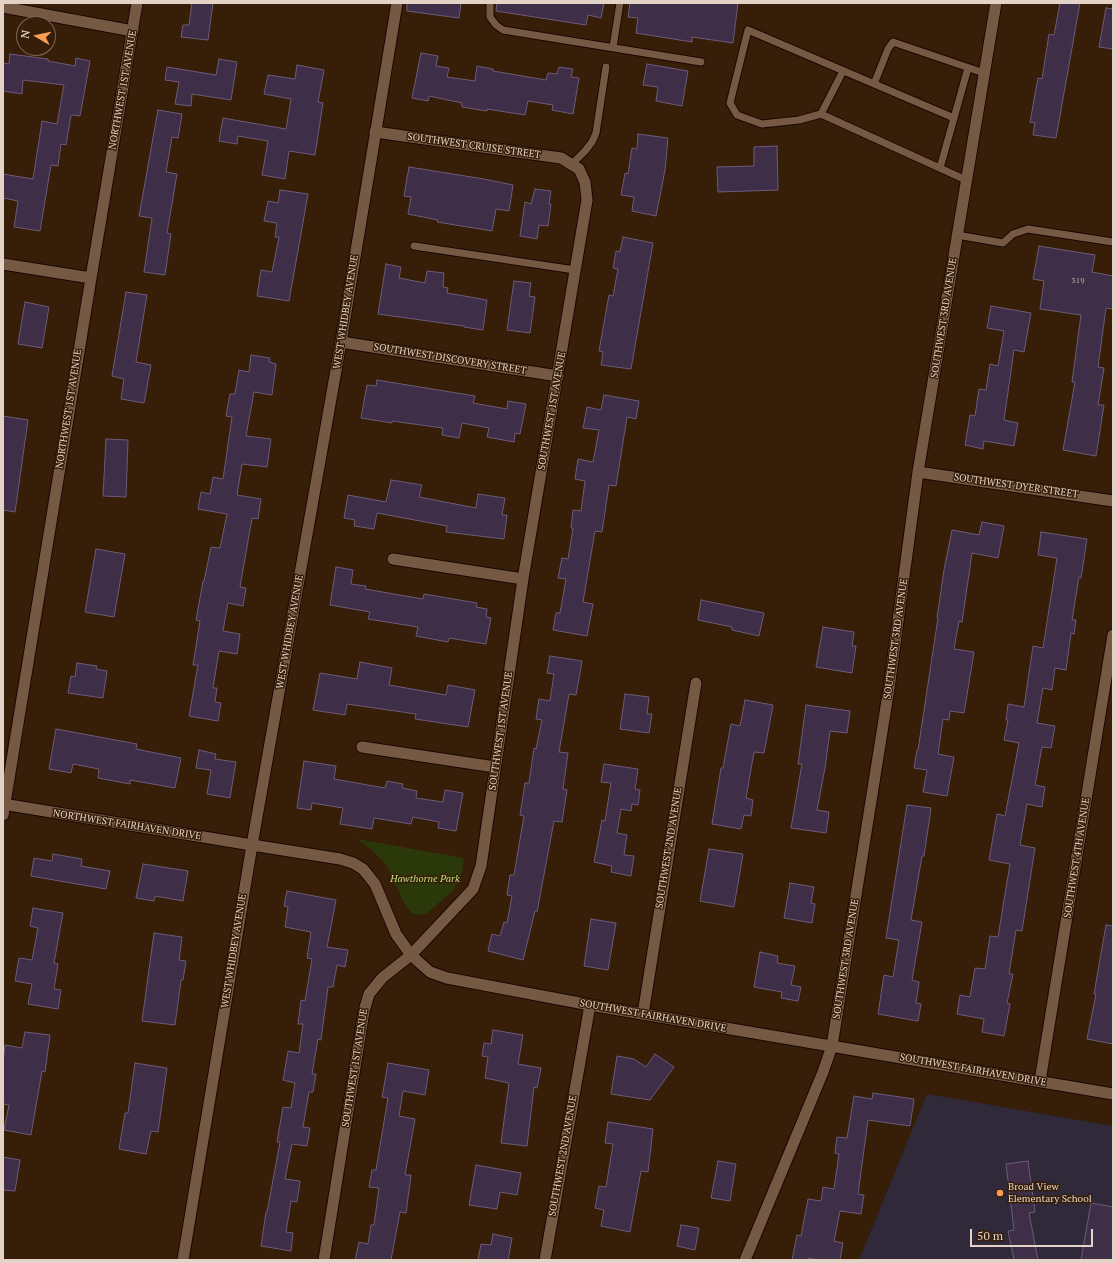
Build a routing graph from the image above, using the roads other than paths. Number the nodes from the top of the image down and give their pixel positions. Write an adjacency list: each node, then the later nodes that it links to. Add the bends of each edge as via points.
1 (137, 3): 7 (street, NORTHWEST 1ST AVENUE)
2 (397, 3): 17 (street, WEST WHIDBEY AVENUE)
3 (490, 3): 8 (lane, via 490,17 503,30)
4 (620, 3): 8 (lane)
5 (996, 3): 13 (street, SOUTHWEST 3RD AVENUE)
6 (3, 7): 7 (street)
7 (133, 31): 26 (street, NORTHWEST 1ST AVENUE)
8 (613, 48): 9 (lane)
9 (701, 62)
10 (606, 67): 18 (lane, via 596,133 586,151)
11 (968, 68): 13 (lane); 14 (lane, via 894,42 888,49); 16 (lane)
12 (843, 71): 14 (lane); 15 (lane); 15 (lane, via 748,30 730,103 737,116 762,124 799,120)
13 (984, 73): 20 (street, SOUTHWEST 3RD AVENUE)
14 (874, 84): 16 (lane)
15 (822, 114): 19 (lane)
16 (954, 118): 19 (lane)
17 (375, 132): 18 (street, SOUTHWEST CRUISE STREET, via 561,158); 27 (street, WEST WHIDBEY AVENUE)
18 (572, 164): 25 (street, SOUTHWEST 1ST AVENUE, via 579,170 585,182 587,200)
19 (940, 168): 20 (lane)
20 (966, 180): 21 (street, SOUTHWEST 3RD AVENUE)
21 (957, 235): 22 (lane, via 1003,243 1013,234 1028,229); 29 (street, SOUTHWEST 3RD AVENUE)
22 (1113, 242)
23 (414, 246): 25 (lane)
24 (3, 264): 26 (street)
25 (575, 270): 28 (street, SOUTHWEST 1ST AVENUE)
26 (91, 278): 37 (street, NORTHWEST 1ST AVENUE)
27 (341, 342): 28 (street, SOUTHWEST DISCOVERY STREET); 38 (street, WEST WHIDBEY AVENUE)
28 (558, 376): 32 (street, SOUTHWEST 1ST AVENUE)
29 (918, 472): 30 (street, SOUTHWEST DYER STREET); 42 (street, SOUTHWEST 3RD AVENUE, via 889,688)
30 (1113, 501)
31 (393, 559): 32 (street)
32 (524, 579): 36 (street, SOUTHWEST 1ST AVENUE)
33 (1113, 635): 43 (street, SOUTHWEST 4TH AVENUE)
34 (696, 682): 41 (street, SOUTHWEST 2ND AVENUE)
35 (362, 747): 36 (street)
36 (495, 767): 39 (street, SOUTHWEST 1ST AVENUE, via 481,866 473,889)
37 (4, 808): 38 (street, NORTHWEST FAIRHAVEN DRIVE)
38 (252, 845): 39 (street, SOUTHWEST FAIRHAVEN DRIVE, via 340,859 363,869 375,884 396,934); 45 (street, WEST WHIDBEY AVENUE)
39 (411, 954): 40 (street, SOUTHWEST FAIRHAVEN DRIVE, via 430,972 447,978); 46 (street, SOUTHWEST 1ST AVENUE, via 382,978 369,994 364,1011)
40 (590, 1005): 41 (street, SOUTHWEST FAIRHAVEN DRIVE); 47 (street, SOUTHWEST 2ND AVENUE)
41 (643, 1014): 42 (street, SOUTHWEST FAIRHAVEN DRIVE)
42 (832, 1046): 43 (street, SOUTHWEST FAIRHAVEN DRIVE); 48 (street, SOUTHWEST 3RD AVENUE)
43 (1040, 1081): 44 (street, SOUTHWEST FAIRHAVEN DRIVE)
44 (1113, 1094)
45 (183, 1260)
46 (324, 1260)
47 (544, 1260)
48 (746, 1260)

